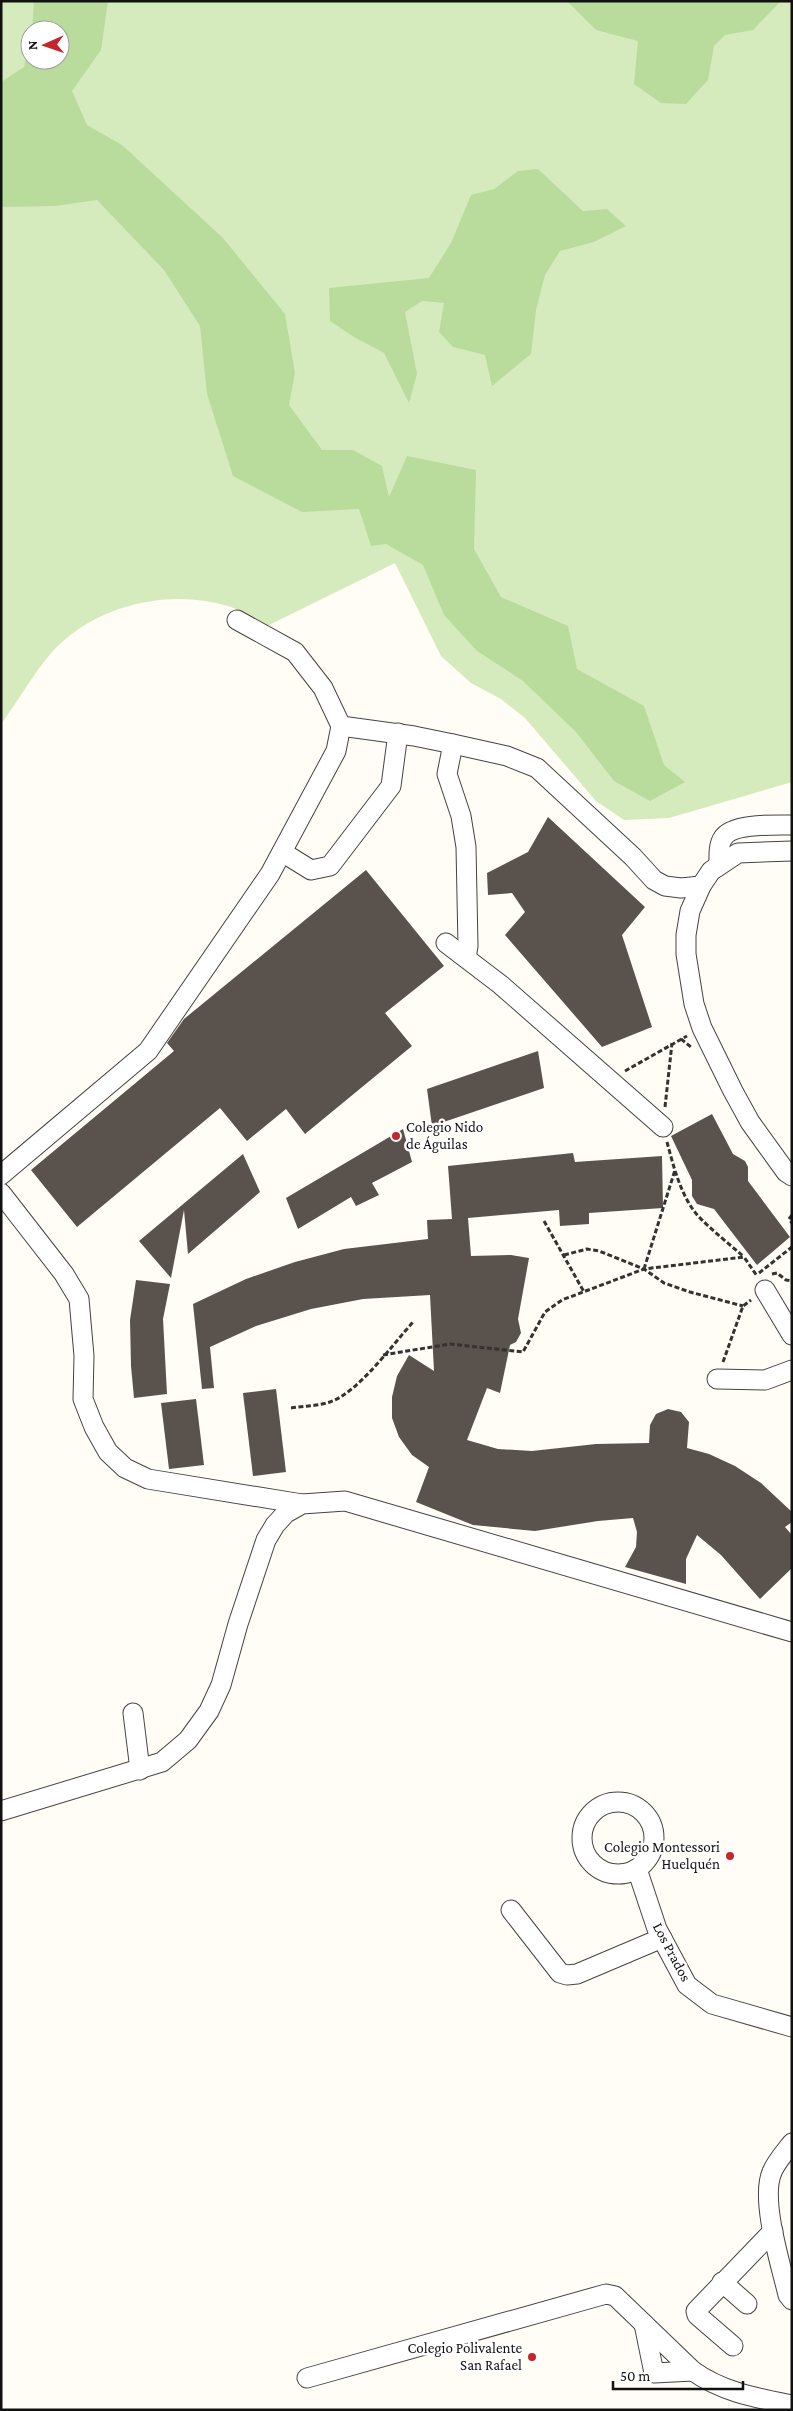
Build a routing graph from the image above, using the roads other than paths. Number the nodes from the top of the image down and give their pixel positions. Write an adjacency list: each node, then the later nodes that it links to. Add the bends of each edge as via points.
1 (237, 620): 2 (street, via 295,652 323,688)
2 (341, 726): 3 (street); 7 (street, via 336,751)
3 (398, 733): 4 (street); 7 (street, via 391,786 330,866 311,870)
4 (453, 744): 9 (street, via 507,756 538,768 654,880 665,886); 11 (street, via 448,774 466,846)
5 (792, 825): 8 (street, via 728,831 720,843)
6 (792, 851): 8 (street, via 738,852)
7 (282, 852): 13 (street, via 148,1051)
8 (719, 866): 9 (street, via 711,871)
9 (701, 886): 14 (street, via 690,911 686,954 694,1004 702,1028 750,1122)
10 (446, 942): 11 (street)
11 (466, 958): 12 (street)
12 (663, 1127)
13 (1, 1175)
14 (792, 1176)
15 (1, 1192): 20 (street, via 80,1299 84,1339 83,1399 108,1452 125,1468 148,1479)
16 (761, 1282): 17 (street)
17 (792, 1335)
18 (792, 1370): 19 (street, via 765,1380)
19 (717, 1379)
20 (302, 1504): 21 (street, via 345,1501); 23 (street, via 286,1512 266,1540 221,1685 209,1711 188,1740 162,1762)
21 (792, 1632)
22 (133, 1713): 23 (street)
23 (140, 1770): 24 (street)
24 (1, 1811)
25 (637, 1869): 27 (street, Los Prados)
26 (511, 1910): 27 (street, via 560,1973 567,1975 577,1974)
27 (662, 1938): 28 (street, Los Prados, via 688,1985 712,2004)
28 (792, 2027)
29 (792, 2144): 30 (street, via 771,2173 768,2196)
30 (773, 2231): 31 (street); 32 (street, via 788,2295)
31 (722, 2282): 33 (street); 35 (street, via 696,2311)
32 (792, 2300)
33 (748, 2304)
34 (644, 2324): 36 (street); 36 (street, via 654,2373); 37 (street, via 615,2296 606,2294)
35 (732, 2346)
36 (693, 2371): 38 (street, via 727,2390)
37 (307, 2378)
38 (792, 2405)

